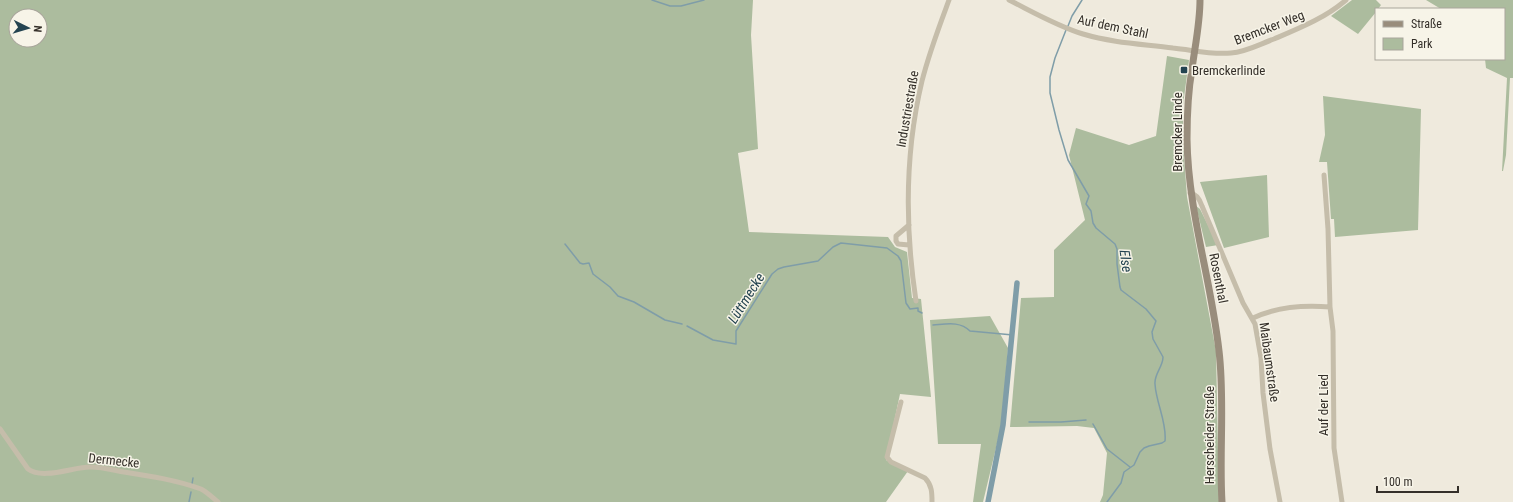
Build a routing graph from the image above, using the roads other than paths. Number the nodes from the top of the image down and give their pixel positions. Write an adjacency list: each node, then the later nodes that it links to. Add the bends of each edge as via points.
1 (949, 0): 9 (street, Industriestraße, via 927,63 917,108 910,164)
2 (1009, 0): 5 (street, Auf dem Stahl)
3 (1200, 0): 6 (main road, Bremcker Linde)
4 (1346, 0): 6 (street, Bremcker Weg, via 1319,19 1246,50 1222,53)
5 (1016, 2): 6 (street, Auf dem Stahl, via 1084,34 1116,41)
6 (1194, 51): 8 (main road, Bremcker Linde, via 1187,122)
7 (1324, 176): 12 (street, Auf der Lied)
8 (1190, 194): 13 (street, Maibaumstraße, via 1198,197 1243,303); 14 (main road, Rosenthal, via 1209,285)
9 (908, 225): 10 (street, Industriestraße); 10 (street, via 896,236 896,240 898,244)
10 (909, 245): 11 (street, Industriestraße)
11 (916, 300)
12 (1330, 307): 13 (street, via 1298,307); 21 (street, Auf der Lied, via 1334,385 1332,426)
13 (1252, 318): 20 (street, Maibaumstraße, via 1256,324 1259,343 1270,449)
14 (1220, 367): 19 (main road, Herscheider Straße)
15 (901, 402): 18 (street, via 887,457 891,462 925,478 932,490)
16 (0, 429): 17 (street, Dermecke, via 28,469 37,474 92,467 142,474 202,490)
17 (218, 502)
18 (932, 502)
19 (1222, 502)
20 (1280, 502)
21 (1342, 502)

